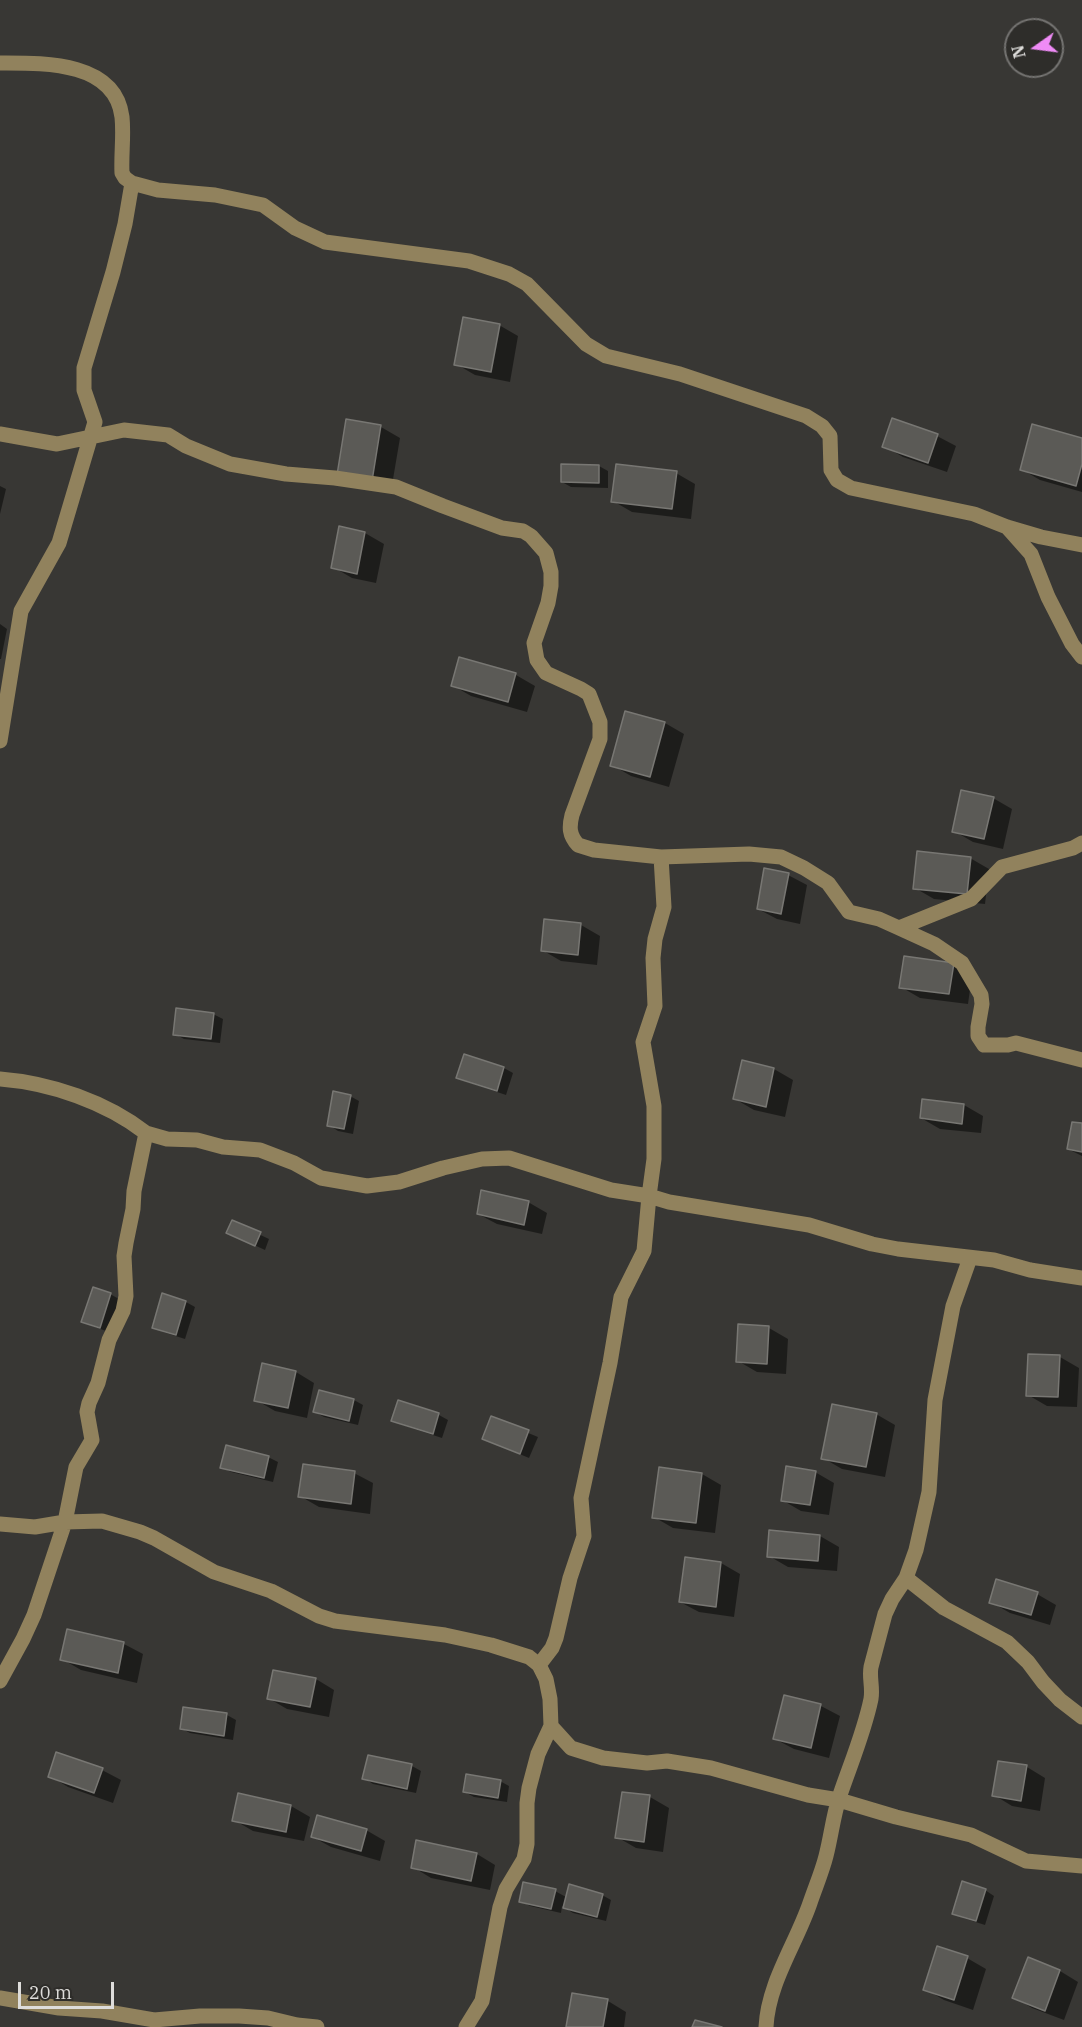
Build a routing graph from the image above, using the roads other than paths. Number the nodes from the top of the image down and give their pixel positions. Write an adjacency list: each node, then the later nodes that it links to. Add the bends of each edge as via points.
1 (0, 63): 2 (street, via 67,67 89,73 102,82 118,101 122,117 122,173)
2 (132, 183): 4 (street, via 113,272 84,368 84,390 95,422); 5 (street, via 263,205 295,228 325,242 469,261 509,274 527,284 586,344 606,356 680,374 806,416 822,426 830,436 831,470 837,480 851,488 974,514)
3 (0, 434): 4 (street, via 57,444)
4 (91, 438): 8 (street, via 59,543 21,610); 10 (street, via 124,430 168,435 230,464 396,487 531,536 546,553 551,572 548,603 534,642 537,660 546,673 588,694 600,722 597,748 570,826 573,840 594,850)
5 (1007, 527): 6 (street); 7 (street, via 1031,554 1048,597)
6 (1082, 545)
7 (1082, 657)
8 (0, 741)
9 (1082, 843): 11 (street, via 1002,867 971,899)
10 (661, 857): 11 (street, via 781,857 828,883 849,912); 15 (street, via 664,906 653,958 655,1006 643,1042 654,1106)
11 (899, 928): 12 (street, via 962,963 981,995 978,1036 984,1045 1016,1043)
12 (1082, 1060)
13 (0, 1079): 14 (street, via 37,1084 73,1096 128,1119)
14 (146, 1133): 15 (street, via 260,1150 321,1178 368,1186 399,1182 482,1159 509,1158 611,1190); 18 (street, via 124,1256 123,1311 109,1340 89,1403 92,1440 76,1467)
15 (649, 1196): 16 (street, via 809,1225 889,1248); 21 (street, via 644,1251 621,1297 581,1498 584,1536 552,1648)
16 (970, 1258): 17 (street); 20 (street, via 953,1306 935,1400 929,1492)
17 (1082, 1278)
18 (64, 1522): 19 (street, via 35,1527); 21 (street, via 102,1521 140,1532 214,1572 271,1591 335,1621 444,1635 517,1652); 22 (street, via 34,1615)
19 (0, 1524)
20 (906, 1578): 23 (street, via 944,1608 1007,1642 1054,1694); 27 (street, via 885,1614 875,1646 869,1675 872,1696)
21 (539, 1665): 24 (street, via 550,1699)
22 (0, 1681)
23 (1082, 1717)
24 (551, 1726): 25 (street); 26 (street)
25 (571, 1748): 26 (street); 27 (street, via 603,1758 711,1768)
26 (538, 1754): 31 (street, via 527,1803 524,1859 506,1889 482,2001)
27 (839, 1800): 28 (street, via 971,1835 1026,1861); 32 (street, via 825,1858 801,1928 779,1975)
28 (1082, 1866)
29 (0, 1998): 30 (street, via 154,2020 239,2016)
30 (317, 2027)
31 (466, 2027)
32 (766, 2027)

